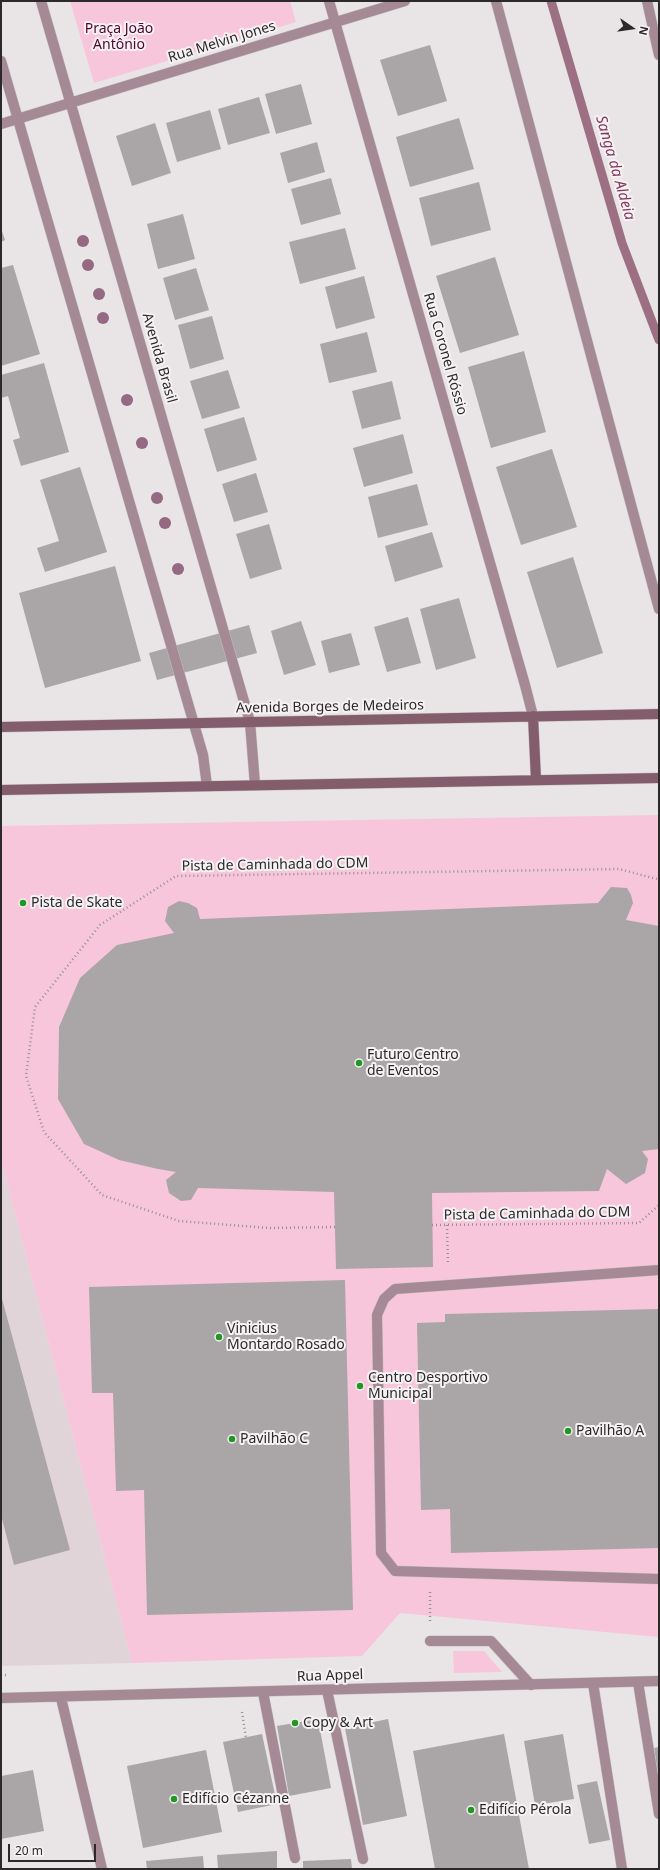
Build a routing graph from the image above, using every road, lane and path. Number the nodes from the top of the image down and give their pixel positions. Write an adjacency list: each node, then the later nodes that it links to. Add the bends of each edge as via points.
1 (41, 1): 9 (street, Avenida Brasil)
2 (328, 1): 6 (street, Rua Coronel Róssio)
3 (405, 1): 6 (street, Rua Melvin Jones)
4 (496, 1): 12 (street)
5 (647, 1): 7 (street)
6 (335, 22): 9 (street, Rua Melvin Jones); 14 (street, Rua Coronel Róssio)
7 (659, 55)
8 (1, 61): 10 (street)
9 (70, 102): 10 (street, Rua Melvin Jones); 15 (street, Avenida Brasil)
10 (18, 118): 11 (street, Rua Melvin Jones); 16 (street)
11 (1, 124)
12 (659, 609)
13 (659, 714): 14 (main road, Avenida Borges de Medeiros)
14 (533, 716): 15 (main road, Avenida Borges de Medeiros); 19 (main road)
15 (250, 722): 16 (main road, Avenida Borges de Medeiros); 20 (street, Avenida Brasil)
16 (194, 724): 17 (main road, Avenida Borges de Medeiros); 21 (street, via 203,755)
17 (1, 727)
18 (659, 778): 19 (main road)
19 (536, 780): 20 (main road)
20 (256, 785): 21 (main road)
21 (207, 786): 22 (main road)
22 (1, 790)
23 (659, 881): 27 (path, Pista de Caminhada do CDM, via 657,878 619,869 176,876 100,924 35,1007 26,1076 44,1132 102,1195 179,1221 269,1228)
24 (659, 1205): 25 (path, Pista de Caminhada do CDM, via 639,1222)
25 (447, 1225): 26 (path, Pista de Caminhada do CDM); 29 (path)
26 (432, 1226)
27 (335, 1227)
28 (659, 1270): 29 (street)
29 (449, 1285): 30 (street, via 396,1289 384,1298 377,1315 381,1553 395,1571)
30 (659, 1579)
31 (430, 1641): 35 (street, via 491,1641)
32 (659, 1681): 33 (street, Rua Appel)
33 (638, 1682): 34 (street, Rua Appel); 42 (street)
34 (593, 1683): 35 (street, Rua Appel); 46 (street)
35 (532, 1685): 36 (street, Rua Appel)
36 (327, 1690): 37 (street, Rua Appel); 44 (street)
37 (263, 1692): 38 (street, Rua Appel); 43 (street)
38 (239, 1693): 40 (street, Rua Appel); 41 (path)
39 (1, 1698): 40 (street, Rua Appel)
40 (61, 1698): 45 (street)
41 (246, 1738)
42 (659, 1814)
43 (295, 1858)
44 (363, 1859)
45 (102, 1869)
46 (622, 1869)

